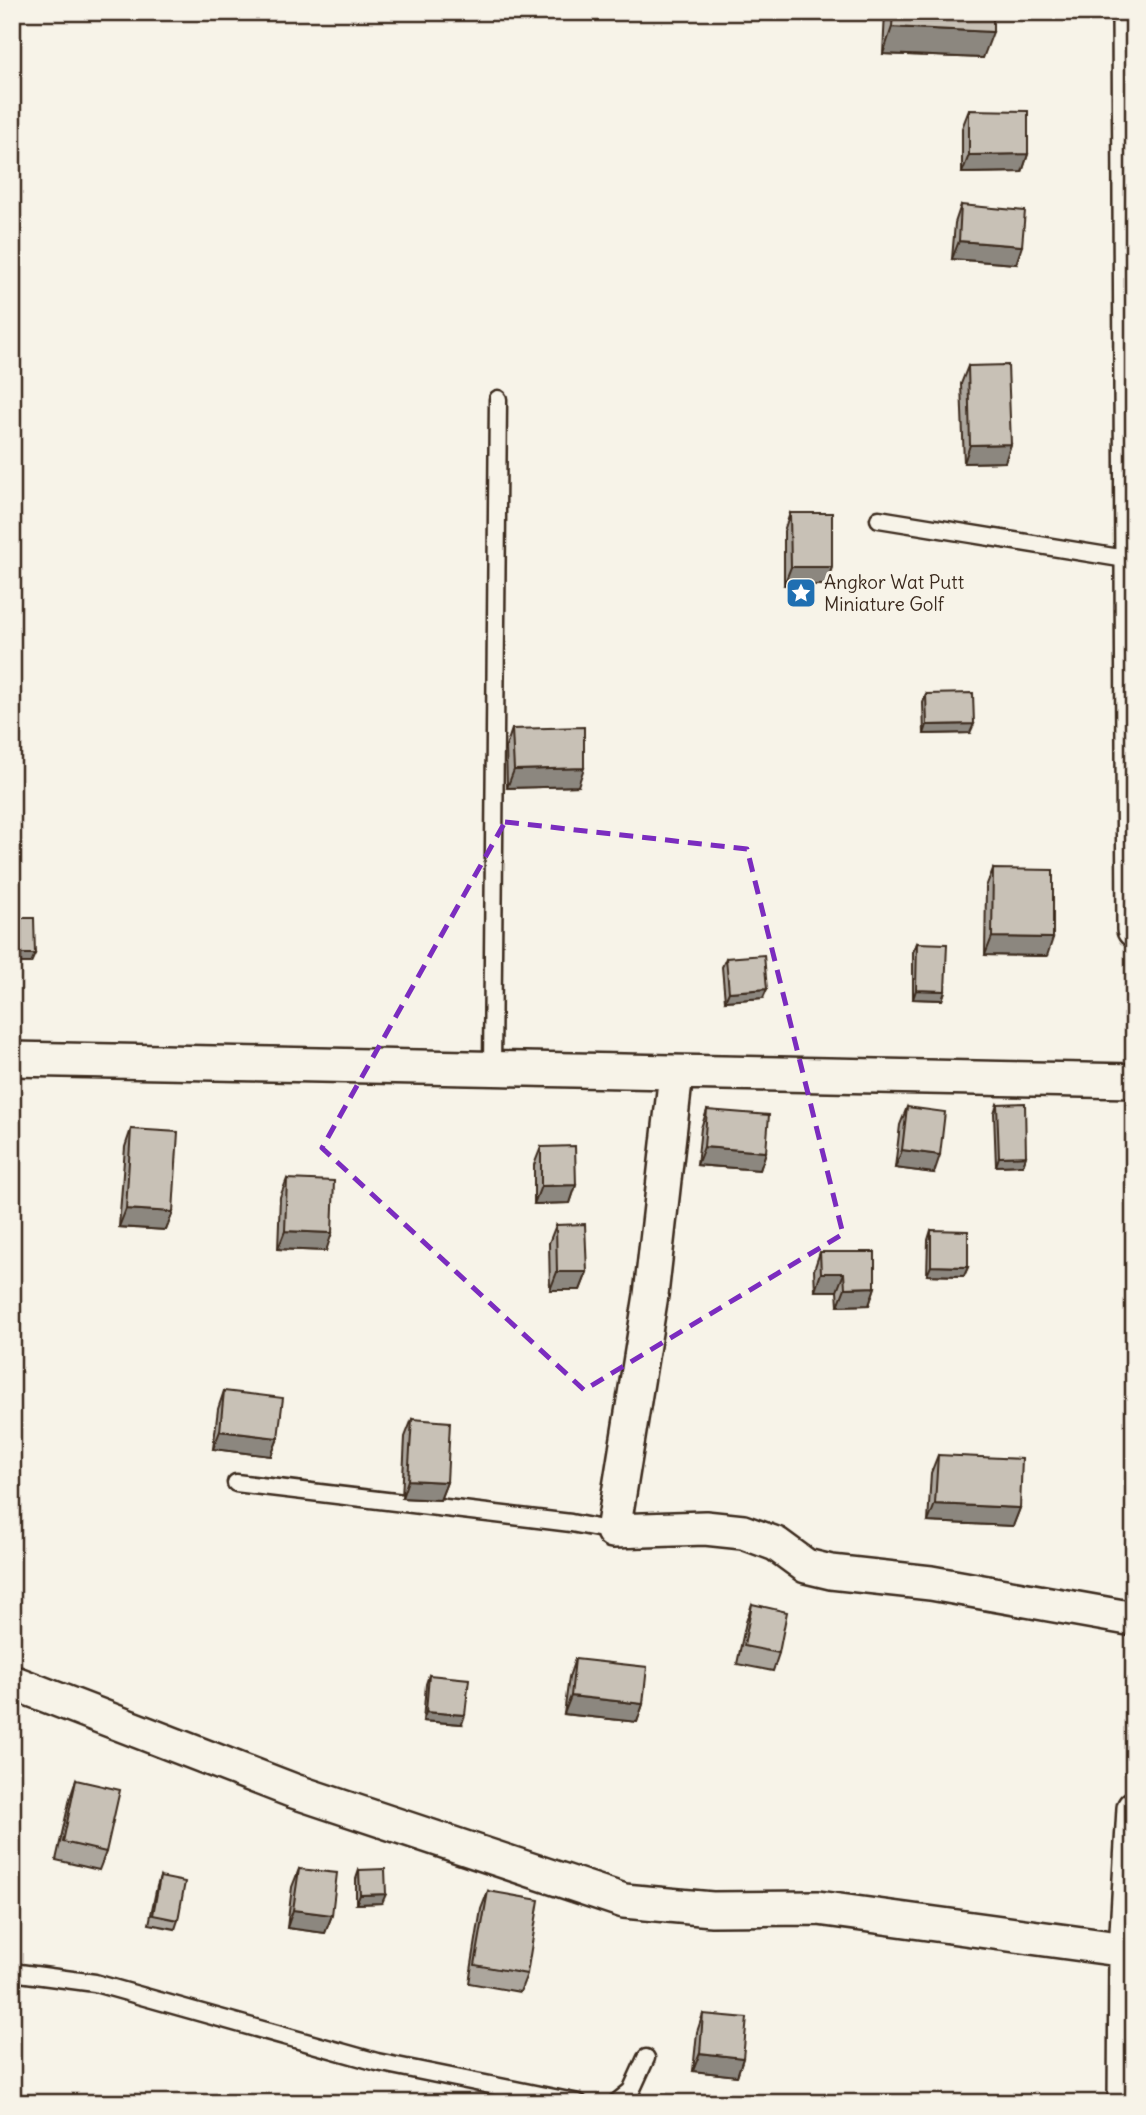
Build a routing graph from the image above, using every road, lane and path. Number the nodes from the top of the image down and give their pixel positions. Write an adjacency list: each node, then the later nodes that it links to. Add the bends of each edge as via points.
1 (1129, 12): 4 (street)
2 (498, 399): 7 (lane)
3 (878, 519): 4 (lane)
4 (1132, 561): 5 (street)
5 (1134, 930)
6 (12, 1059): 7 (street)
7 (492, 1069): 8 (street)
8 (676, 1073): 9 (street); 11 (street, via 651,1295)
9 (1134, 1081)
10 (236, 1483): 11 (lane)
11 (613, 1531): 12 (street, via 705,1528 743,1532 776,1544 806,1566 831,1572 930,1583)
12 (1134, 1619)
13 (12, 1682): 15 (street, via 294,1791 624,1901 712,1909 817,1908)
14 (1134, 1808): 15 (street)
15 (1126, 1950): 20 (street)
16 (12, 1972): 18 (lane, via 95,1983 377,2062)
17 (646, 2059): 19 (lane, via 631,2091)
18 (579, 2103)
19 (616, 2103)
20 (1125, 2103)

